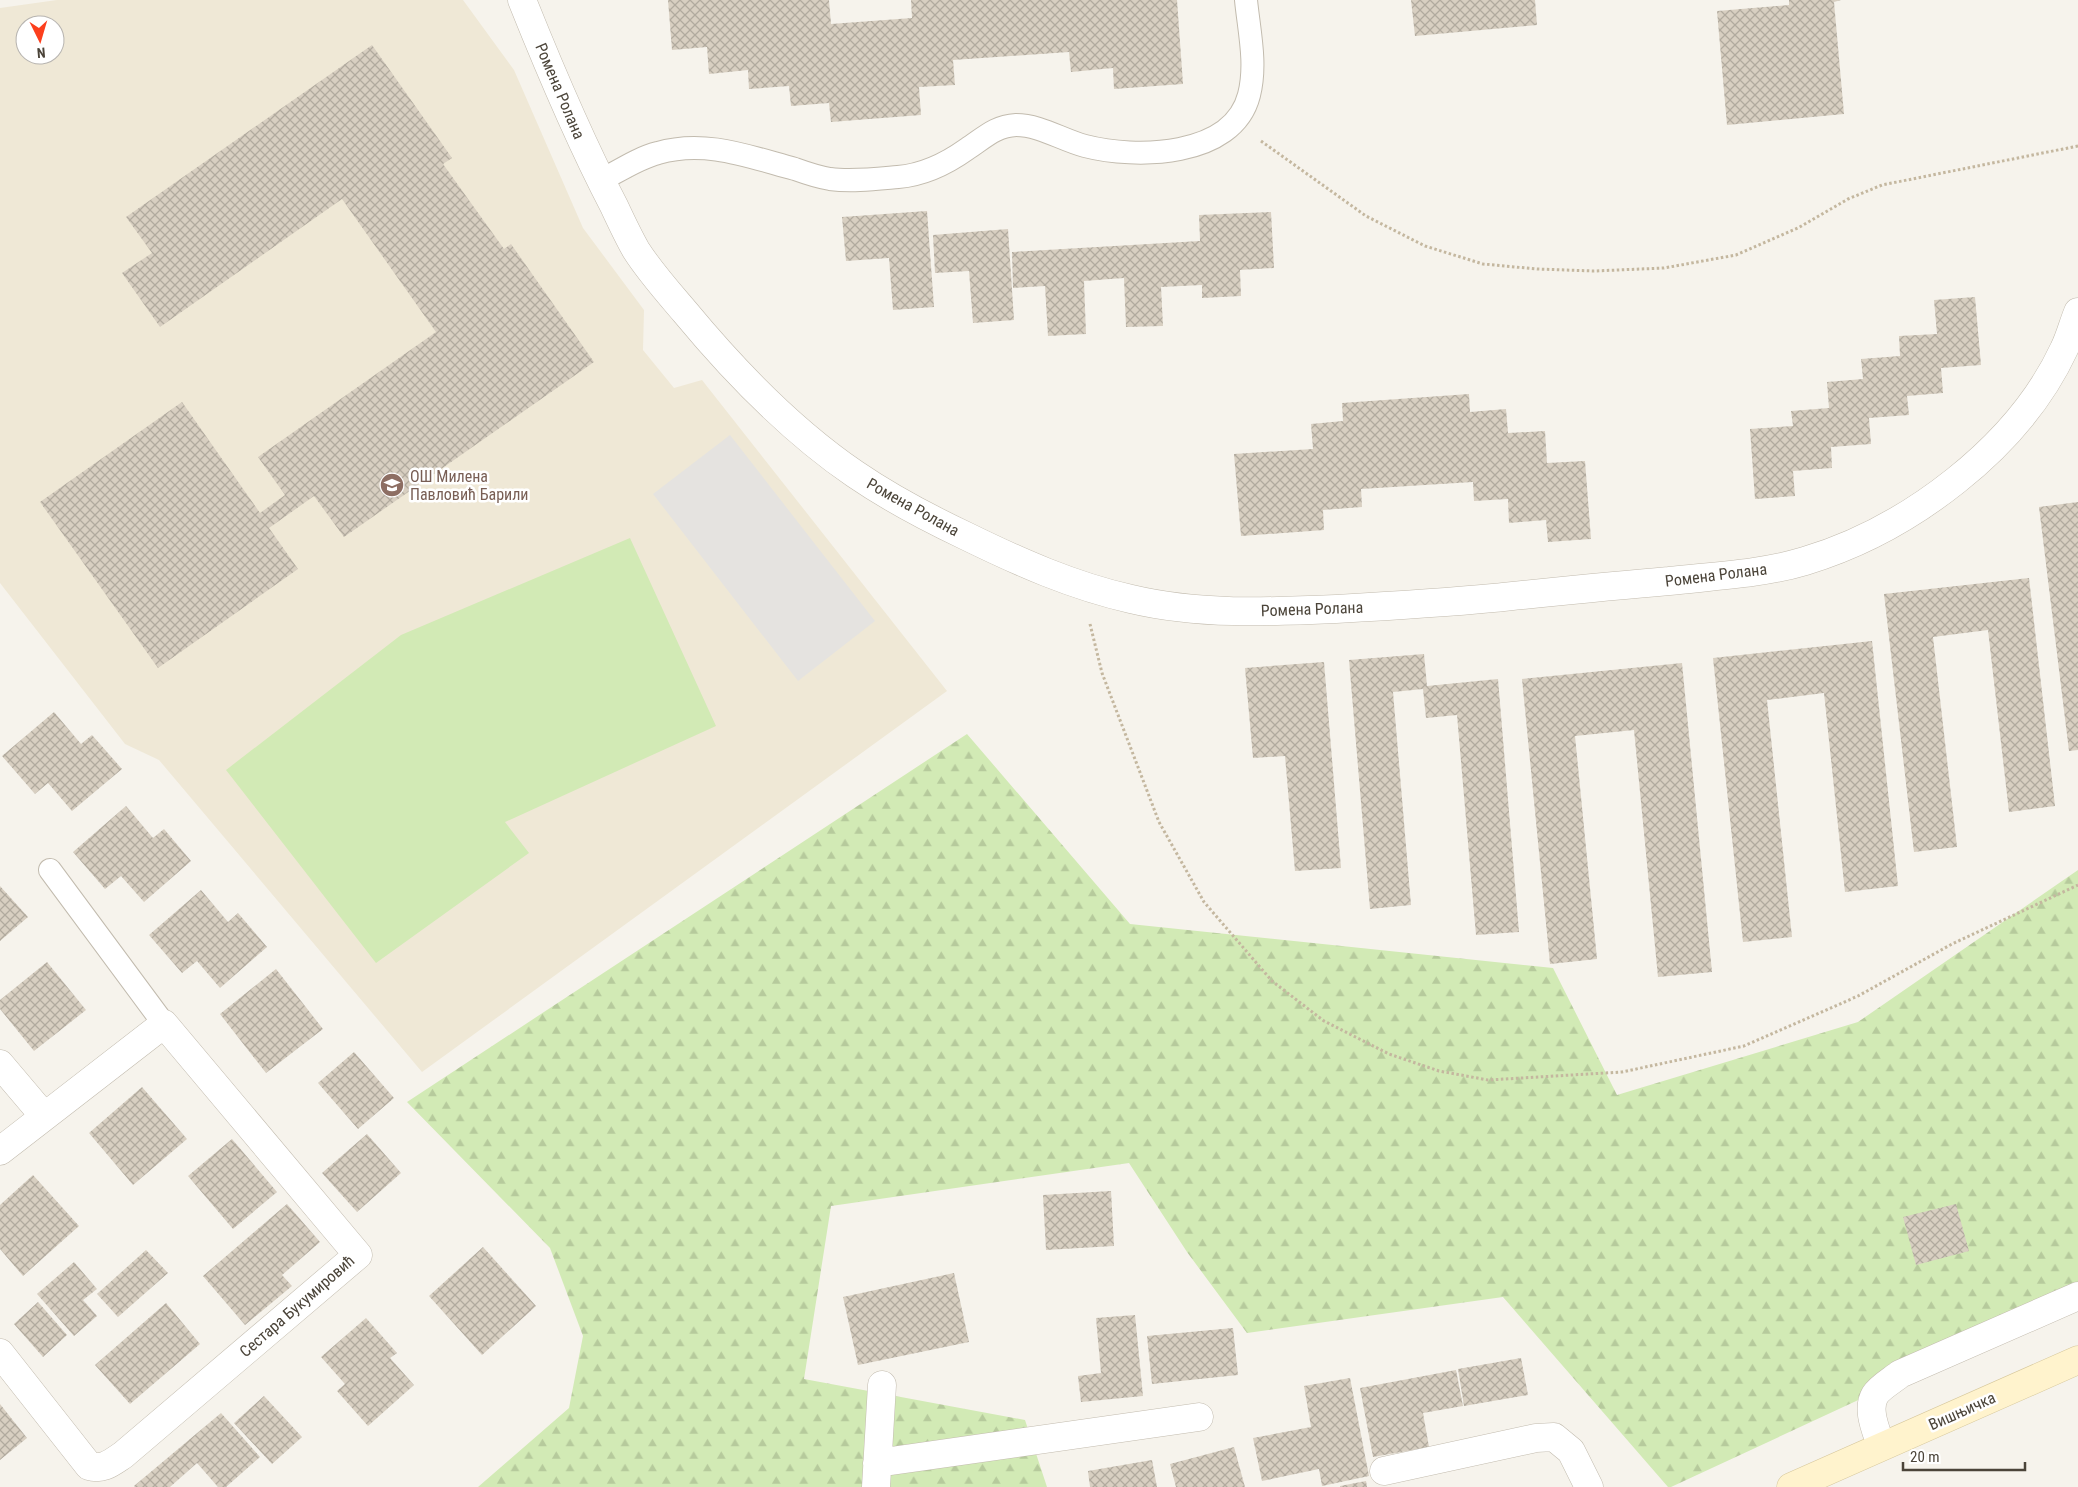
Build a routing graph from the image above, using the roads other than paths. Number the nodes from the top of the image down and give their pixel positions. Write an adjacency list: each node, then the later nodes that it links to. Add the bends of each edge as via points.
1 (522, 0): 3 (street, Ромена Ролана)
2 (1246, 0): 3 (lane, via 1253,66 1249,96 1244,110 1234,121 1200,145 1157,152 1114,152 1019,125 994,130 929,171 900,177 829,179 731,151 692,147 657,153)
3 (600, 181): 4 (street, Ромена Ролана, via 637,250 707,339 769,403 852,472 887,494 1012,559 1080,585 1133,600 1214,611 1290,611 1467,600 1700,578 1768,570 1844,548 1913,513 1977,461 2015,423 2064,350)
4 (2078, 312)
5 (50, 870): 6 (lane)
6 (164, 1024): 8 (street); 11 (street, Сестара Букумировић, via 358,1254 107,1466 89,1466)
7 (0, 1064): 8 (street)
8 (44, 1116): 9 (street)
9 (0, 1151)
10 (2078, 1296): 15 (street, via 1900,1374 1875,1395 1871,1411)
11 (0, 1353)
12 (2078, 1360): 15 (street, Вишњичка)
13 (882, 1385): 17 (street)
14 (1198, 1417): 17 (street)
15 (1881, 1446): 19 (street, Вишњичка)
16 (1384, 1472): 18 (street, via 1536,1438 1554,1438 1571,1451)
17 (876, 1475)
18 (1589, 1487)
19 (1791, 1487)

